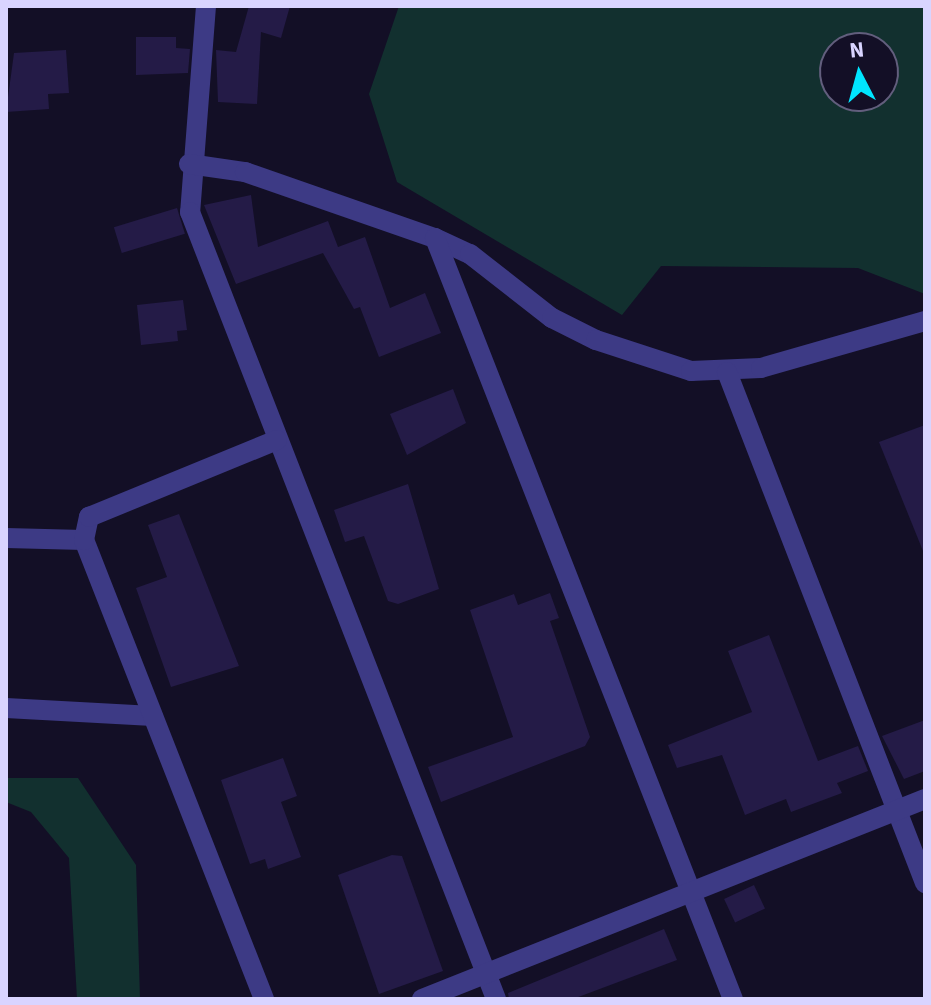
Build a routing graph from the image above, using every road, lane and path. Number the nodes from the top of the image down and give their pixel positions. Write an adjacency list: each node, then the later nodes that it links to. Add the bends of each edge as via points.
1 (206, 6): 2 (street)
2 (189, 164): 3 (street, via 245,172); 6 (street, via 190,212)
3 (435, 238): 5 (street, via 470,254 552,318 596,340 691,371); 14 (street)
4 (925, 321): 5 (street, via 801,359)
5 (727, 372): 12 (street)
6 (277, 440): 8 (street, via 89,517); 15 (street)
7 (6, 538): 8 (street)
8 (84, 540): 10 (street)
9 (6, 708): 10 (street)
10 (153, 716): 16 (street)
11 (925, 799): 12 (street)
12 (896, 811): 13 (street); 14 (street)
13 (925, 883)
14 (692, 892): 15 (street); 19 (street)
15 (486, 974): 17 (street); 18 (street)
16 (264, 999)
17 (422, 999)
18 (496, 999)
19 (733, 999)

